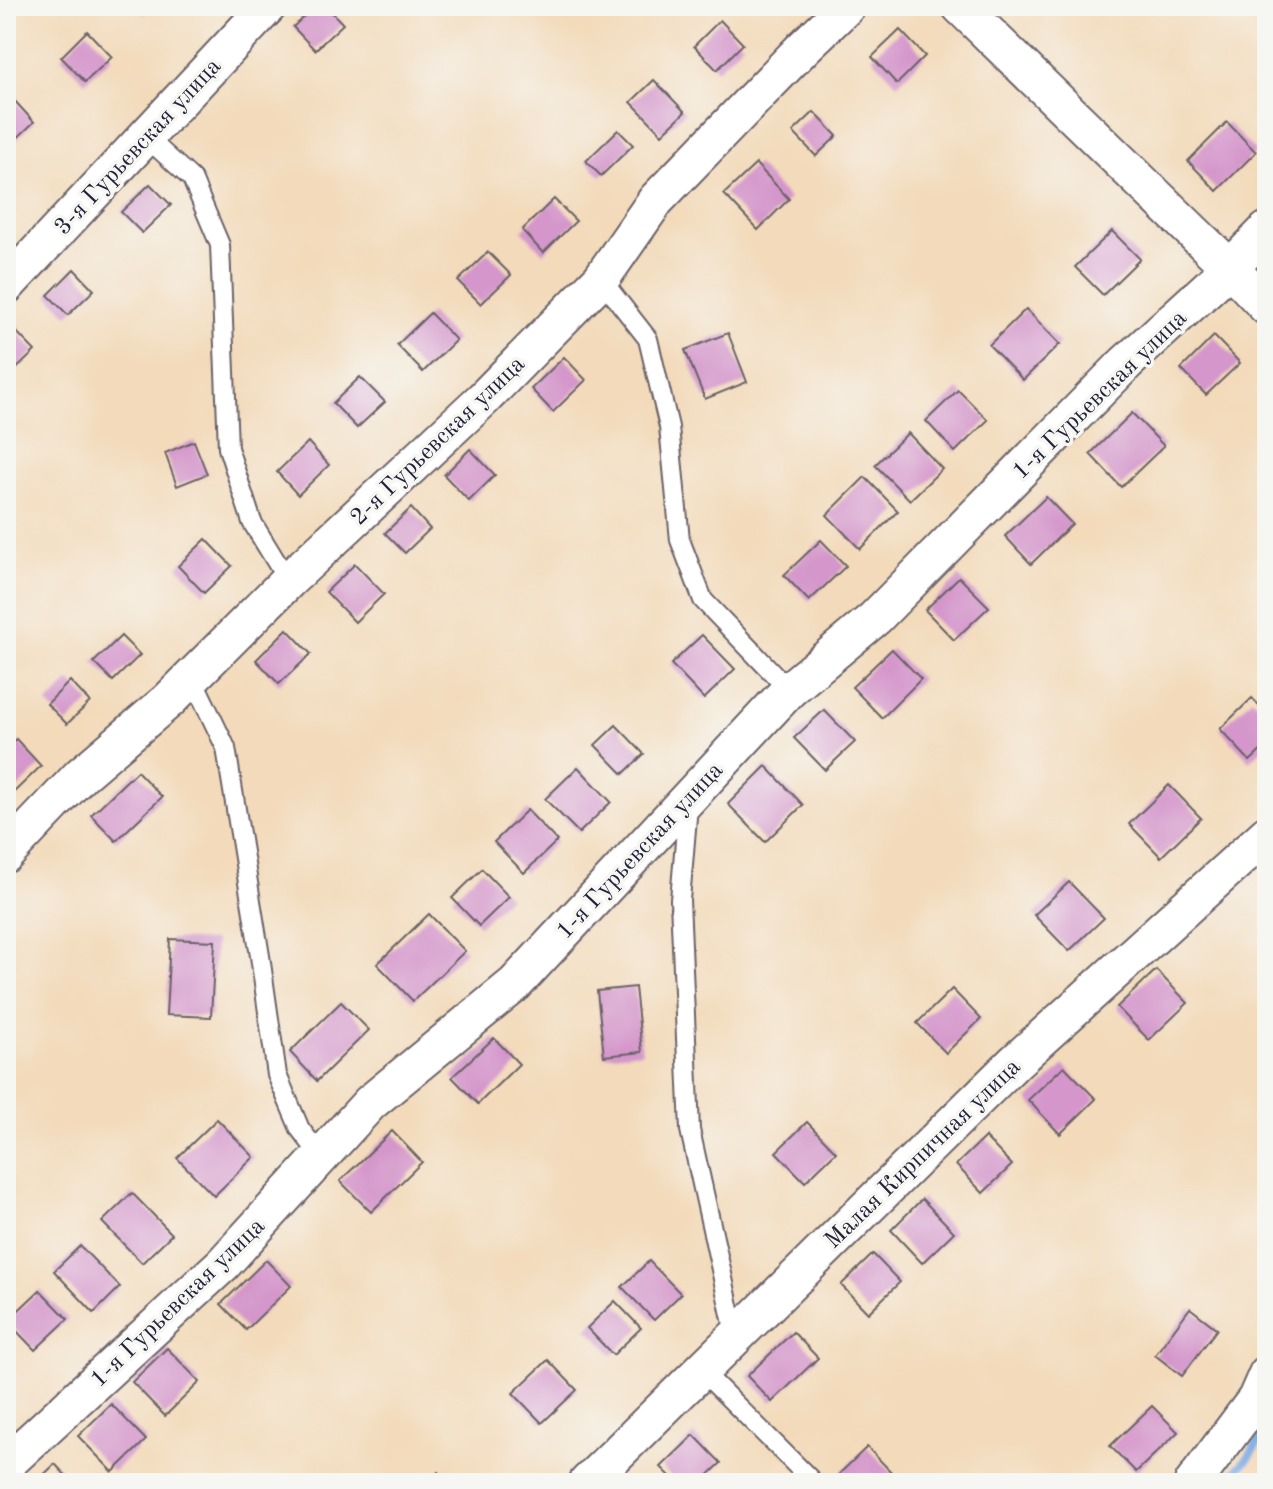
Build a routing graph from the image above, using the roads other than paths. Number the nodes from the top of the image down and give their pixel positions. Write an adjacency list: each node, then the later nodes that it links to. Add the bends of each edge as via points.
1 (268, 6): 4 (street, 3-я Гурьевская улица)
2 (847, 6): 7 (street, 2-я Гурьевская улица, via 656,200)
3 (960, 6): 6 (street)
4 (146, 137): 8 (street, 3-я Гурьевская улица); 10 (lane, via 192,179 220,245 228,448 252,522)
5 (1267, 230): 6 (street, 1-я Гурьевская улица)
6 (1230, 268): 9 (street); 12 (street, 1-я Гурьевская улица, via 1126,363 875,618)
7 (601, 279): 10 (street, 2-я Гурьевская улица, via 483,399); 12 (lane, via 648,339 669,427 680,540 703,600)
8 (6, 286)
9 (1267, 307)
10 (288, 581): 11 (street, 2-я Гурьевская улица)
11 (192, 677): 15 (street, 2-я Гурьевская улица, via 81,775); 16 (lane, via 226,748 277,1075 300,1129)
12 (789, 690): 13 (street, 1-я Гурьевская улица)
13 (689, 798): 16 (street, 1-я Гурьевская улица, via 515,984 370,1103); 17 (lane, via 680,900 690,1130)
14 (1267, 834): 17 (street, Малая Кирпичная улица, via 1015,1062)
15 (6, 854)
16 (321, 1156): 20 (street, 1-я Гурьевская улица, via 223,1264)
17 (736, 1337): 18 (street, Малая Кирпичная улица)
18 (702, 1371): 21 (street, Малая Кирпичная улица); 22 (lane)
19 (1267, 1374): 23 (street, via 1256,1399)
20 (6, 1464)
21 (587, 1483)
22 (814, 1483)
23 (1193, 1483)

